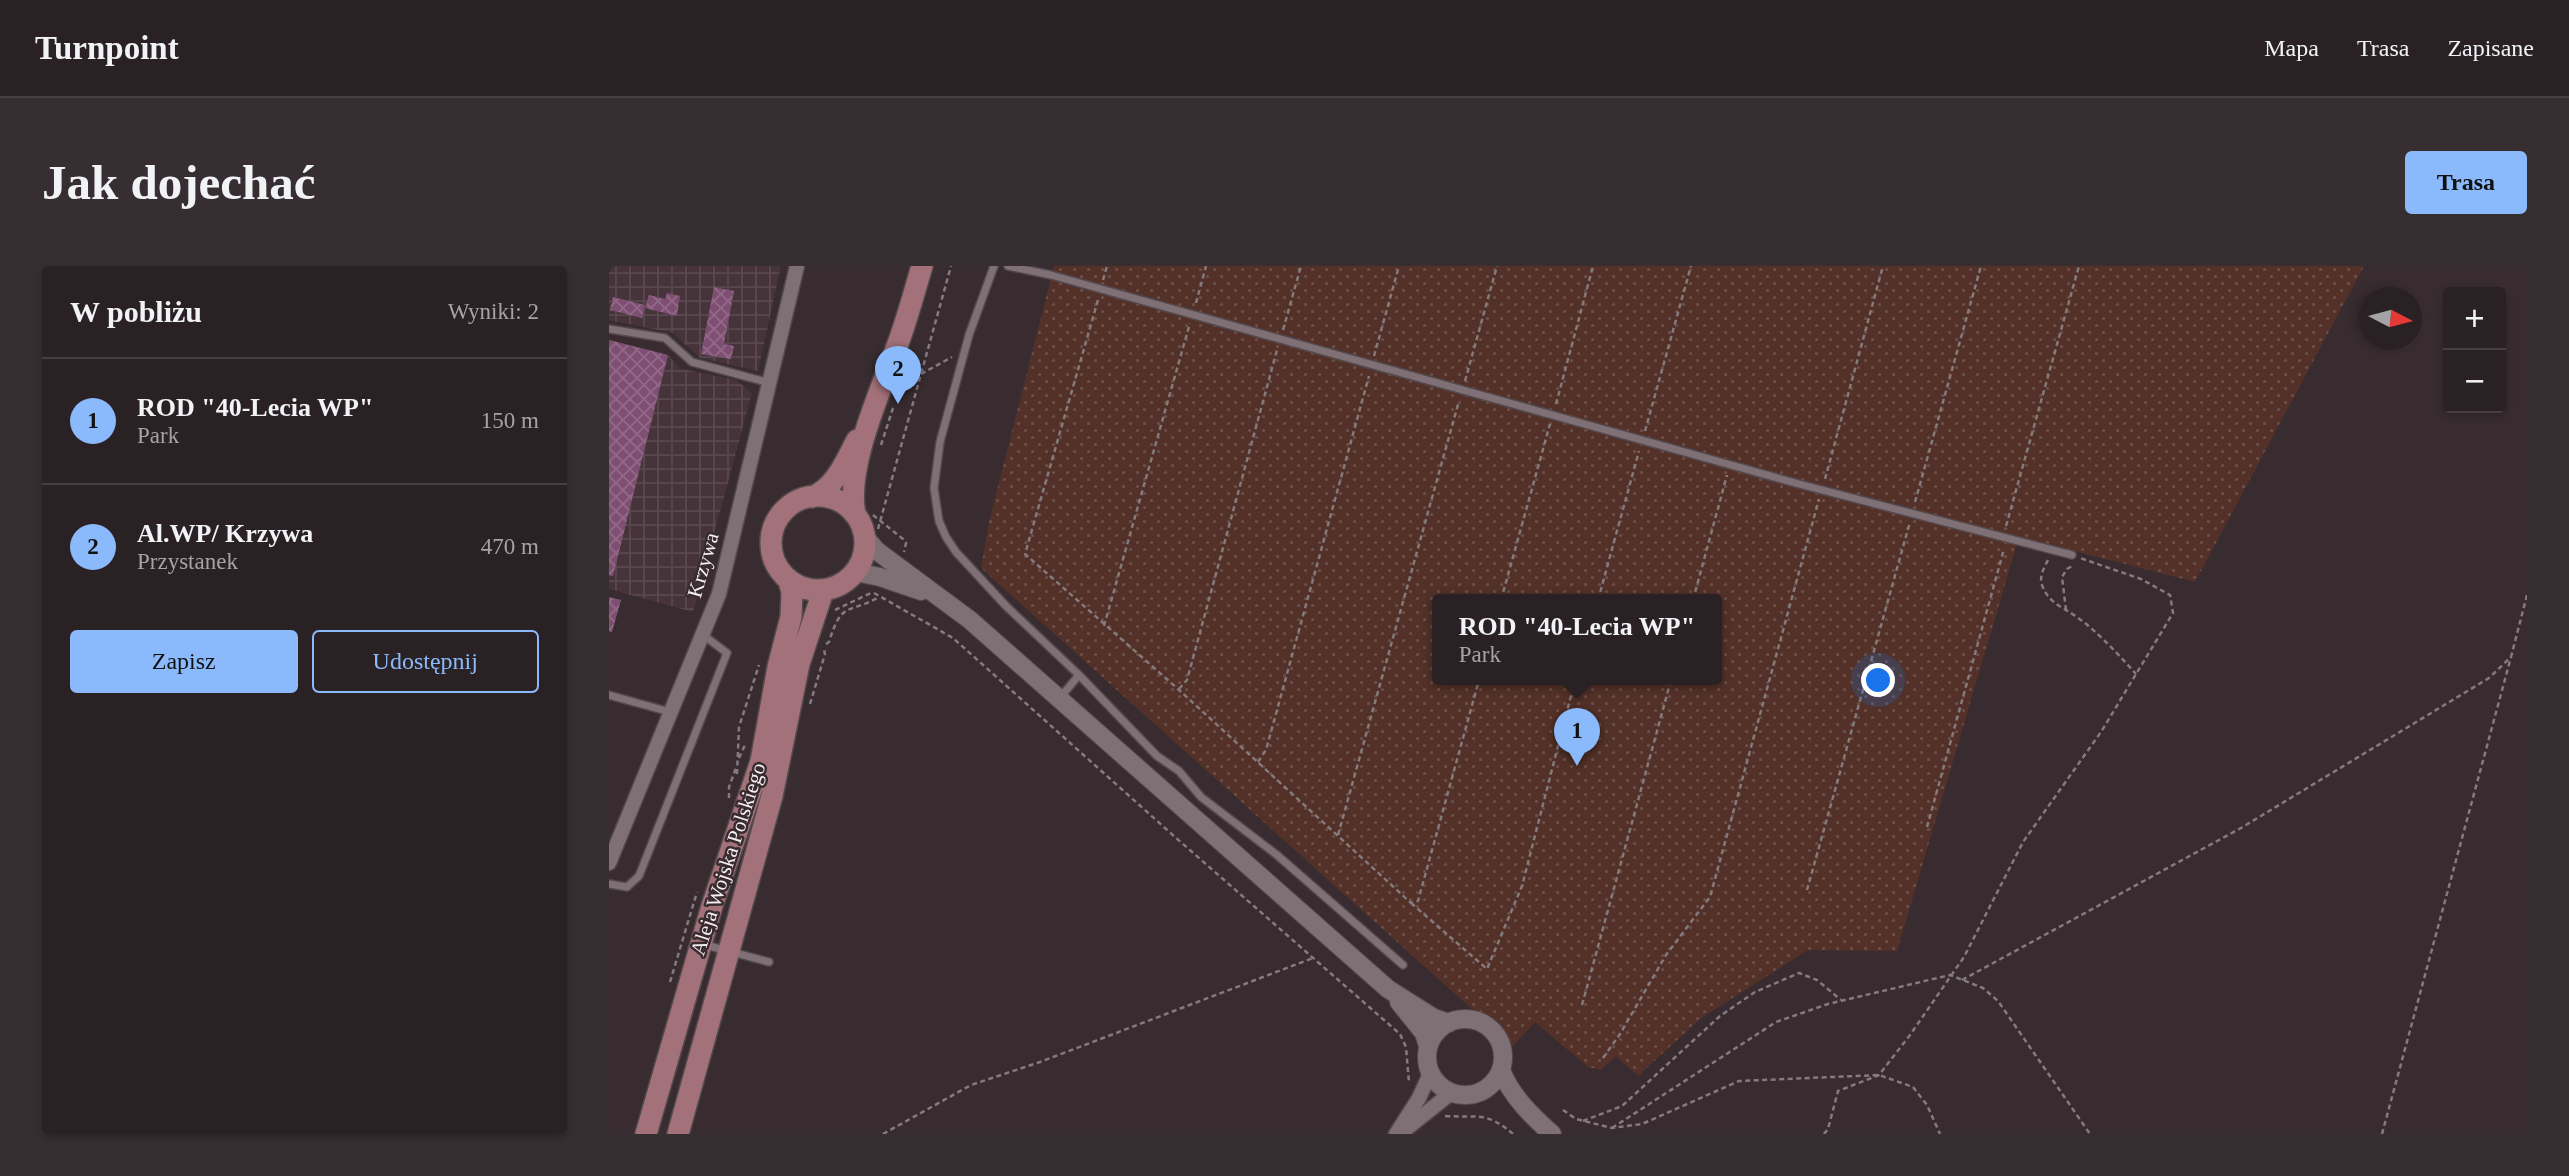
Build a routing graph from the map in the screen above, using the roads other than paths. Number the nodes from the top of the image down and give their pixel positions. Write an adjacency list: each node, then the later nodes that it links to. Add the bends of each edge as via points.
1 (797, 266): 6 (street, Krzywa)
2 (922, 266): 7 (main road)
3 (994, 266): 17 (lane, via 940,442 934,488 939,521 956,552)
4 (1008, 266): 11 (lane)
5 (609, 329): 6 (lane, via 665,338 692,362)
6 (770, 383): 16 (street, Krzywa, via 719,594)
7 (870, 417): 8 (main road, via 834,482); 9 (main road, via 853,486)
8 (812, 496): 9 (main road, via 840,501); 13 (main road, via 787,508 773,531 774,559)
9 (855, 514): 10 (main road)
10 (865, 537): 12 (main road); 15 (street)
11 (2072, 555)
12 (855, 572): 14 (main road, via 842,584); 15 (street)
13 (789, 581): 14 (main road); 23 (main road, Aleja Wojska Polskiego, via 791,617 761,761)
14 (823, 591): 24 (main road, Aleja Wojska Polskiego, via 799,664 772,796)
15 (938, 597): 19 (street)
16 (703, 635): 20 (street, Krzywa); 22 (lane, via 727,653 639,876 627,887)
17 (1079, 675): 19 (lane); 26 (lane, via 1201,797 1277,855)
18 (609, 695): 20 (lane)
19 (1058, 699): 27 (street)
20 (670, 712): 21 (street, Krzywa)
21 (609, 863)
22 (609, 884)
23 (701, 943): 24 (lane); 35 (main road, Aleja Wojska Polskiego)
24 (729, 952): 25 (lane); 36 (main road, Aleja Wojska Polskiego)
25 (769, 962)
26 (1403, 965)
27 (1388, 989): 28 (street); 29 (street, via 1424,1033)
28 (1449, 1023): 29 (street); 30 (street, via 1471,1020 1487,1026 1502,1047)
29 (1428, 1046): 31 (street)
30 (1500, 1070): 32 (street); 34 (street)
31 (1430, 1074): 33 (street); 37 (street)
32 (1483, 1091): 33 (street); 34 (street)
33 (1451, 1093): 37 (street)
34 (1532, 1116): 38 (street)
35 (646, 1134)
36 (678, 1134)
37 (1398, 1134)
38 (1552, 1134)

